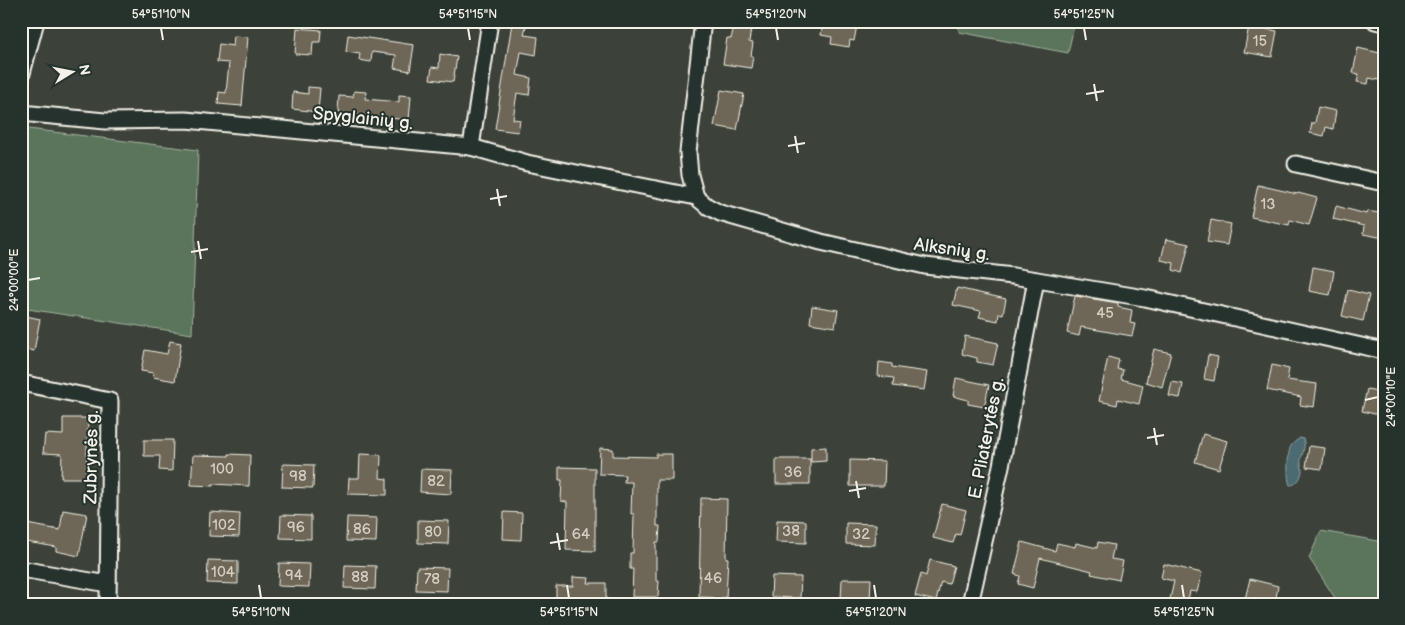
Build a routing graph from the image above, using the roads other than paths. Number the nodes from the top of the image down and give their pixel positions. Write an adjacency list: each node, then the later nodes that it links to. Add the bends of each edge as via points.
1 (36, 21): 6 (street)
2 (490, 21): 8 (street)
3 (703, 21): 11 (street, via 688,152)
4 (1375, 21): 5 (street)
5 (1384, 23)
6 (21, 77)
7 (21, 113): 8 (street, Spyglainių g., via 105,121 186,120)
8 (471, 147): 11 (street, Spyglainių g., via 527,163)
9 (1296, 164): 10 (street)
10 (1384, 183)
11 (696, 197): 12 (street, Alksnių g., via 720,213 821,242 925,266)
12 (1036, 280): 13 (street, Alksnių g., via 1145,298); 18 (street, E. Pliaterytės g., via 1001,466)
13 (1384, 351)
14 (21, 382): 16 (street, Zubrynės g., via 110,401)
15 (21, 569): 16 (street)
16 (108, 584): 17 (street, Zubrynės g.)
17 (108, 604)
18 (970, 604)

